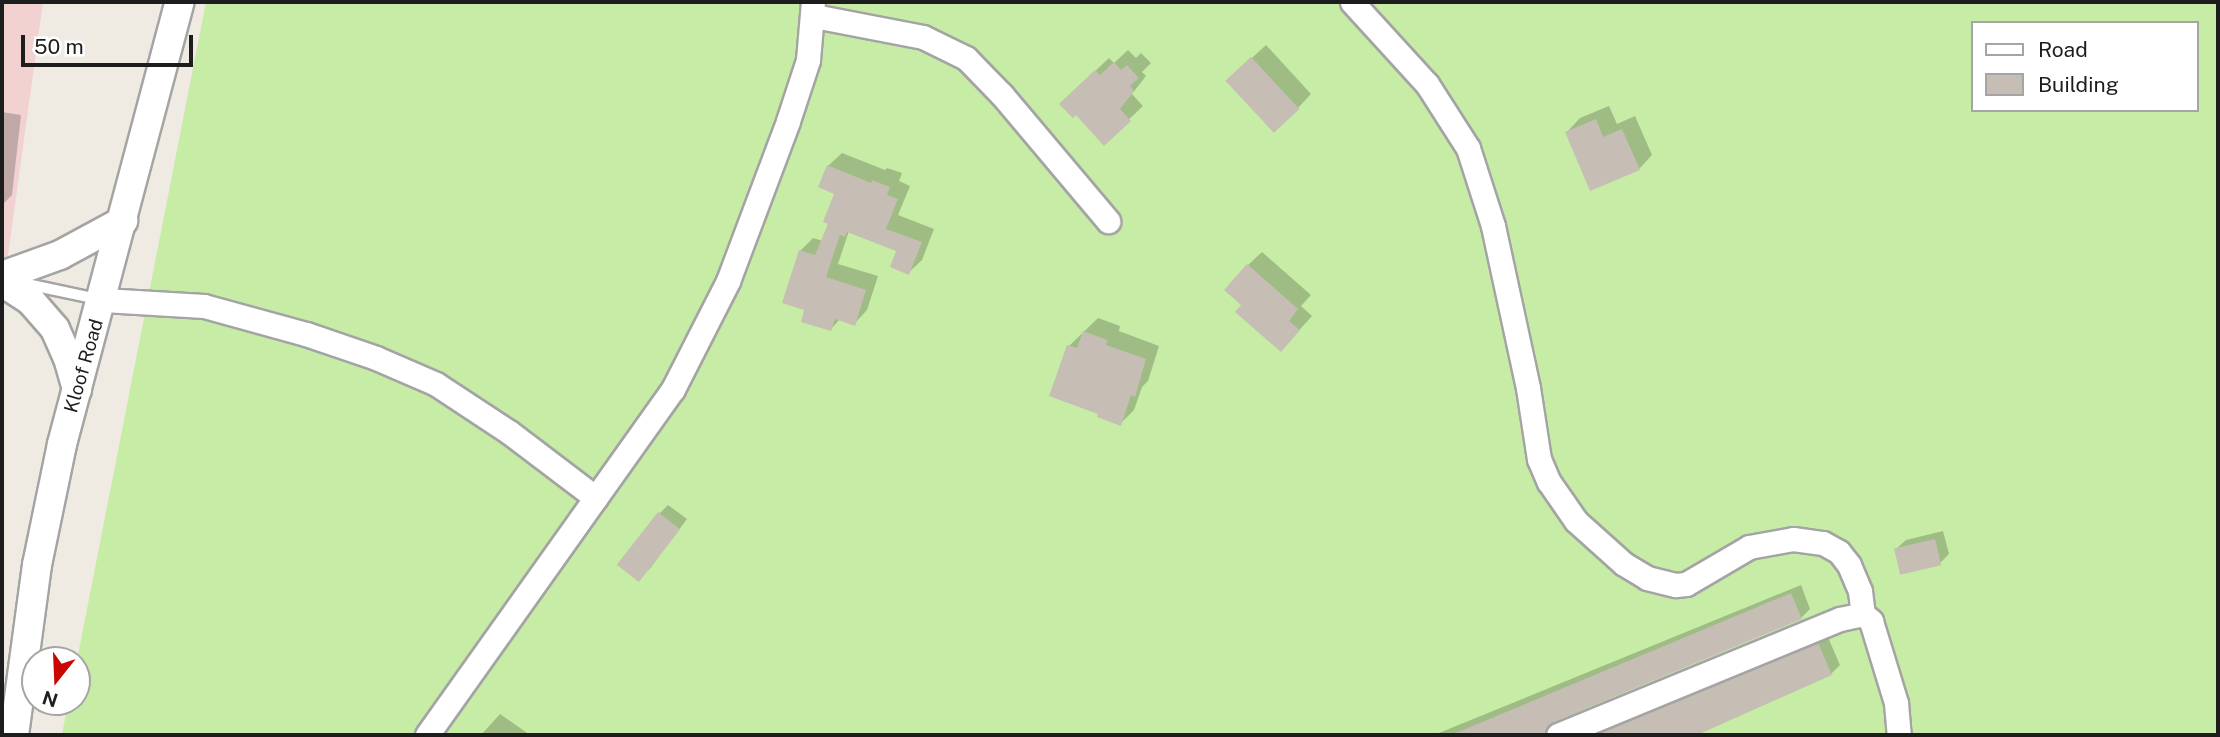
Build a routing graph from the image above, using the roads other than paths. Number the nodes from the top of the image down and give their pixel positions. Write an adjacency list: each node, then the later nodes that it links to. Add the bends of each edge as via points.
1 (180, 2): 4 (street, Kloof Road)
2 (1352, 2): 10 (street, via 1427,84 1468,148 1493,226 1539,458 1549,482 1576,521 1624,564 1647,578 1676,585 1686,584 1749,547 1793,539 1824,543 1849,565)
3 (813, 9): 5 (street, via 923,37 966,58); 9 (street, via 808,60 728,281 673,389)
4 (123, 221): 6 (street); 7 (street, Kloof Road)
5 (1108, 221)
6 (2, 279): 7 (lane); 8 (street, via 30,300 55,329)
7 (103, 300): 8 (street, Kloof Road); 9 (street, via 204,306 376,358 436,384)
8 (77, 393): 11 (street, Kloof Road, via 37,565)
9 (596, 498): 12 (street)
10 (1863, 614): 13 (street, via 1840,619); 14 (street, via 1871,621 1896,703)
11 (14, 735)
12 (427, 735)
13 (1558, 735)
14 (1899, 735)

